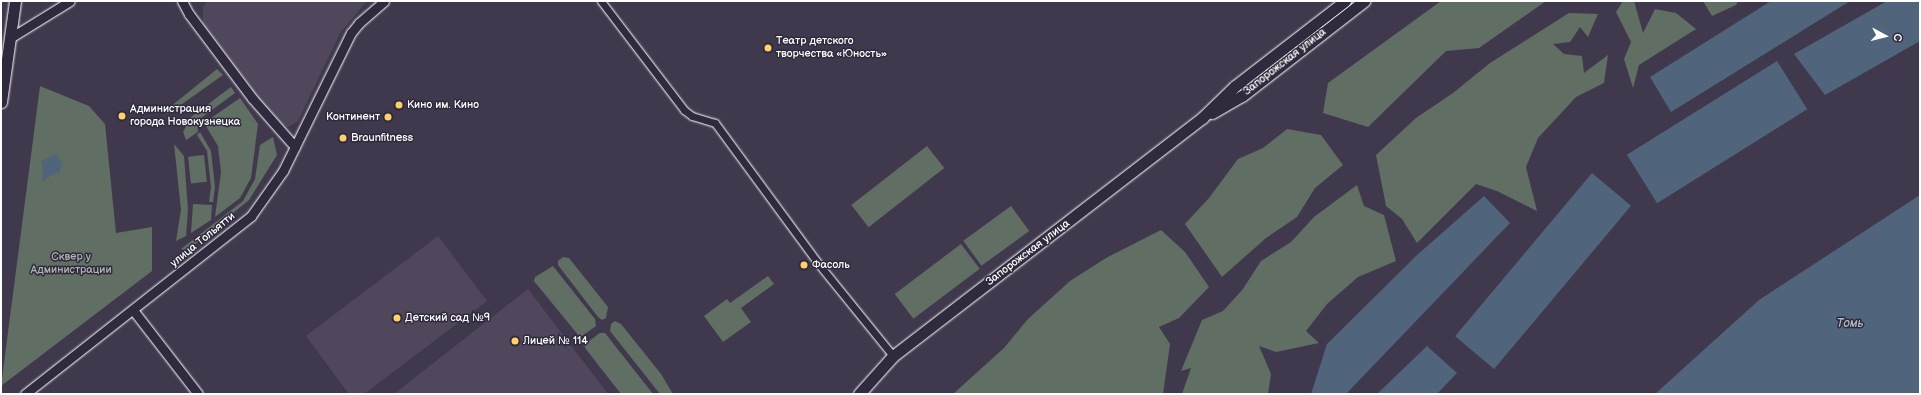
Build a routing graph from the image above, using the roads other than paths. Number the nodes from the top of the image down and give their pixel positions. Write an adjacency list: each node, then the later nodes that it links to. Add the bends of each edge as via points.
1 (15, 1): 8 (main road)
2 (70, 1): 8 (main road)
3 (182, 1): 12 (main road, via 252,98)
4 (384, 1): 12 (main road, улица Тольятти, via 359,23 351,34)
5 (601, 1): 14 (street, via 684,110 692,116 715,122 817,262)
6 (1345, 1): 11 (main road, Запорожская улица, via 1235,86)
7 (1364, 1): 11 (main road, Запорожская улица, via 1242,96)
8 (10, 38): 9 (main road)
9 (4, 62): 10 (main road)
10 (1, 102)
11 (1202, 118): 14 (main road, Запорожская улица)
12 (295, 148): 13 (main road, улица Тольятти, via 272,188 250,216)
13 (133, 310): 15 (main road, улица Тольятти); 16 (main road)
14 (892, 356): 17 (main road, Запорожская улица)
15 (26, 394)
16 (198, 394)
17 (859, 394)

